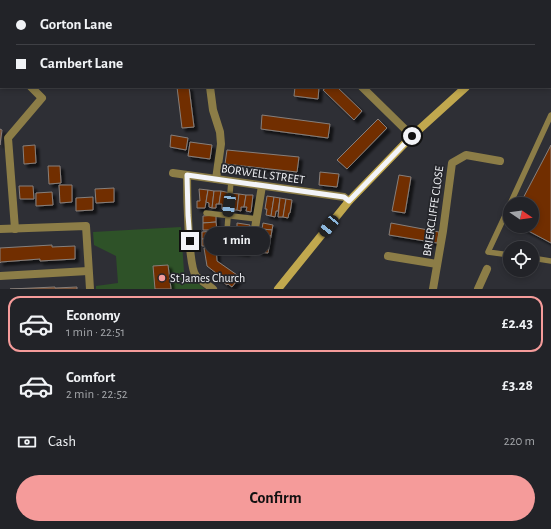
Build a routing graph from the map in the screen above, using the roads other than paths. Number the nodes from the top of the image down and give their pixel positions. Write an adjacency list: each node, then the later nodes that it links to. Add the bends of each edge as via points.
1 (32, 88): 21 (street, via 42,98 8,138)
2 (210, 88): 10 (street, via 213,110 220,132)
3 (363, 88): 6 (street)
4 (465, 88): 6 (street)
5 (551, 115): 14 (lane)
6 (412, 136): 15 (street)
7 (500, 161): 29 (street, BRIERCLIFFE CLOSE, via 466,155 452,162)
8 (173, 173): 9 (street, BORWELL STREET)
9 (187, 175): 10 (street, BORWELL STREET); 34 (street, via 192,267 196,275)
10 (216, 179): 11 (street, BORWELL STREET)
11 (231, 181): 12 (street, BORWELL STREET); 13 (lane)
12 (262, 186): 15 (street, BORWELL STREET, via 344,197); 19 (street)
13 (230, 193)
14 (513, 197)
15 (349, 201): 35 (street)
16 (229, 205): 18 (lane)
17 (206, 213): 18 (lane)
18 (228, 216): 19 (lane); 23 (lane)
19 (257, 219): 24 (street)
20 (503, 219): 25 (lane, via 488,252)
21 (15, 228): 22 (street); 31 (street, via 86,226)
22 (0, 230)
23 (226, 243)
24 (252, 246)
25 (503, 254)
26 (388, 256): 29 (street)
27 (539, 259): 28 (lane)
28 (551, 260)
29 (437, 264): 36 (street, BRIERCLIFFE CLOSE)
30 (487, 269): 37 (street)
31 (88, 271): 32 (street); 33 (street)
32 (0, 276)
33 (90, 289)
34 (213, 289)
35 (279, 289)
36 (432, 289)
37 (478, 289)

